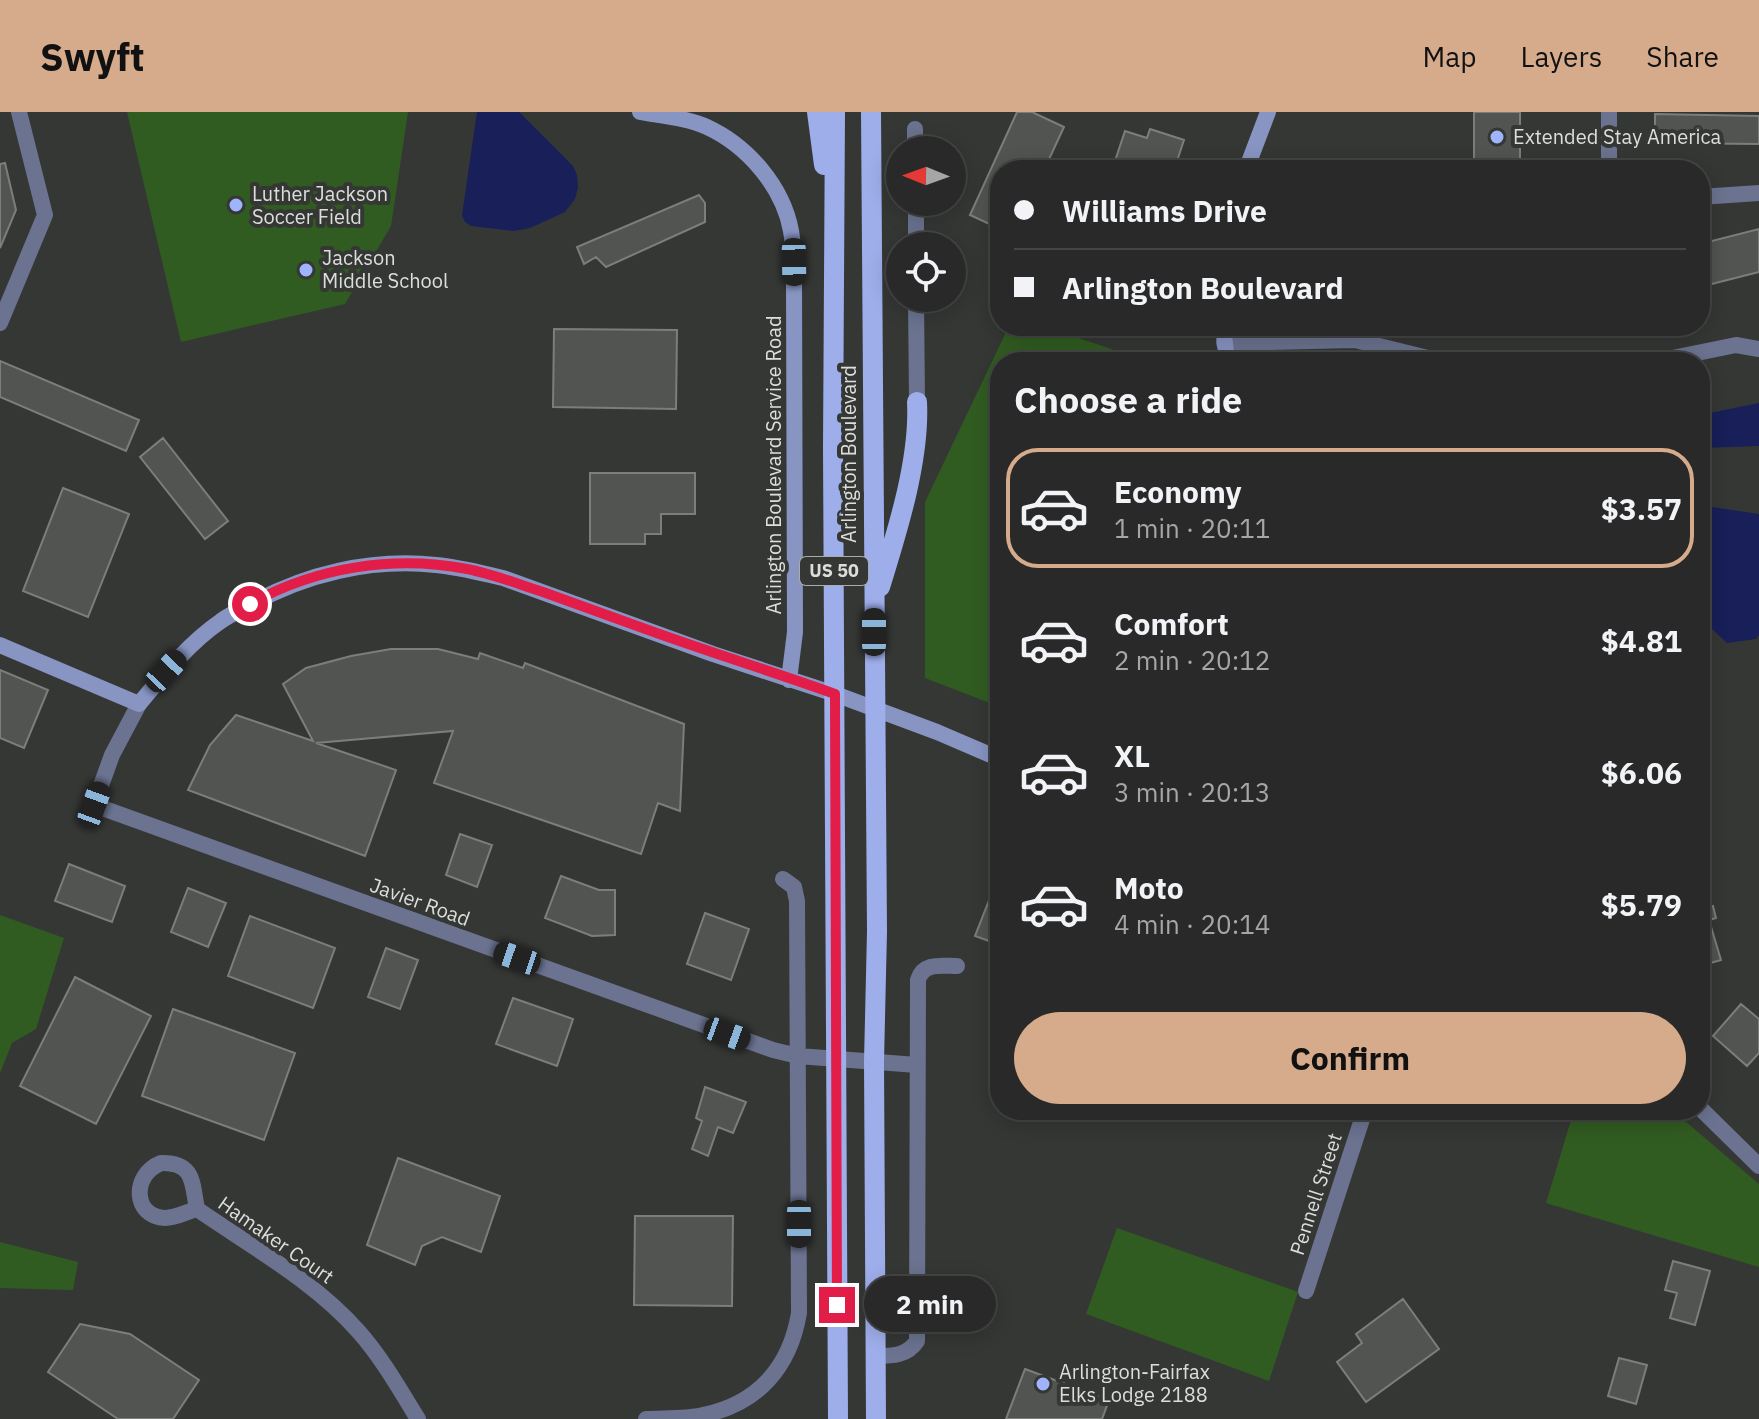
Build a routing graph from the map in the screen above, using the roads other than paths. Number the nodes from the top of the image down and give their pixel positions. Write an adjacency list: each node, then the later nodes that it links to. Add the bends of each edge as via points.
1 (19, 112): 18 (street, via 45,215)
2 (640, 112): 26 (street, Arlington Boulevard Service Road, via 707,127 725,138 765,175 791,230 795,632)
3 (817, 112): 16 (main road)
4 (835, 112): 16 (main road, Arlington Boulevard / US 50)
5 (871, 112): 15 (main road, Arlington Boulevard / US 50)
6 (885, 112): 15 (main road)
7 (1268, 112): 11 (street)
8 (1609, 112): 12 (street)
9 (915, 129): 10 (street)
10 (915, 136)
11 (1250, 160)
12 (1609, 160)
13 (1759, 193): 14 (street)
14 (1710, 196)
15 (873, 252): 24 (main road, Arlington Boulevard / US 50)
16 (833, 305): 27 (main road, Arlington Boulevard / US 50)
17 (916, 312): 23 (street)
18 (0, 323)
19 (1268, 336): 21 (street, via 1355,340)
20 (1759, 349): 22 (street, via 1736,345)
21 (1404, 352)
22 (1702, 352)
23 (917, 402): 24 (main road, via 913,456)
24 (874, 606): 29 (main road, Arlington Boulevard / US 50)
25 (0, 645): 28 (street)
26 (789, 680): 27 (street); 28 (street, via 503,578 397,564 316,576 268,594 222,619 179,657)
27 (835, 694): 29 (street); 34 (main road, Arlington Boulevard / US 50)
28 (139, 704): 33 (street, Javier Road, via 94,805)
29 (874, 709): 30 (street); 35 (main road, Arlington Boulevard / US 50)
30 (990, 755)
31 (783, 879): 33 (street, via 794,887 797,901)
32 (957, 966): 36 (street, via 930,967 920,973)
33 (798, 1056): 34 (street, Javier Road); 44 (street, via 799,1313 788,1353 765,1386 721,1411)
34 (836, 1059): 35 (street, Javier Road); 45 (main road, Arlington Boulevard / US 50)
35 (874, 1062): 36 (street, Javier Road); 42 (main road, Arlington Boulevard / US 50)
36 (917, 1065): 42 (street, via 917,1341 903,1353)
37 (1710, 1118): 39 (street)
38 (1362, 1120): 41 (street, Pennell Street)
39 (1759, 1166)
40 (197, 1209): 43 (street, Hamaker Court, via 336,1307 379,1357)
41 (1306, 1291)
42 (876, 1356): 46 (main road, Arlington Boulevard / US 50)
43 (418, 1419)
44 (646, 1419)
45 (838, 1419)
46 (876, 1419)

